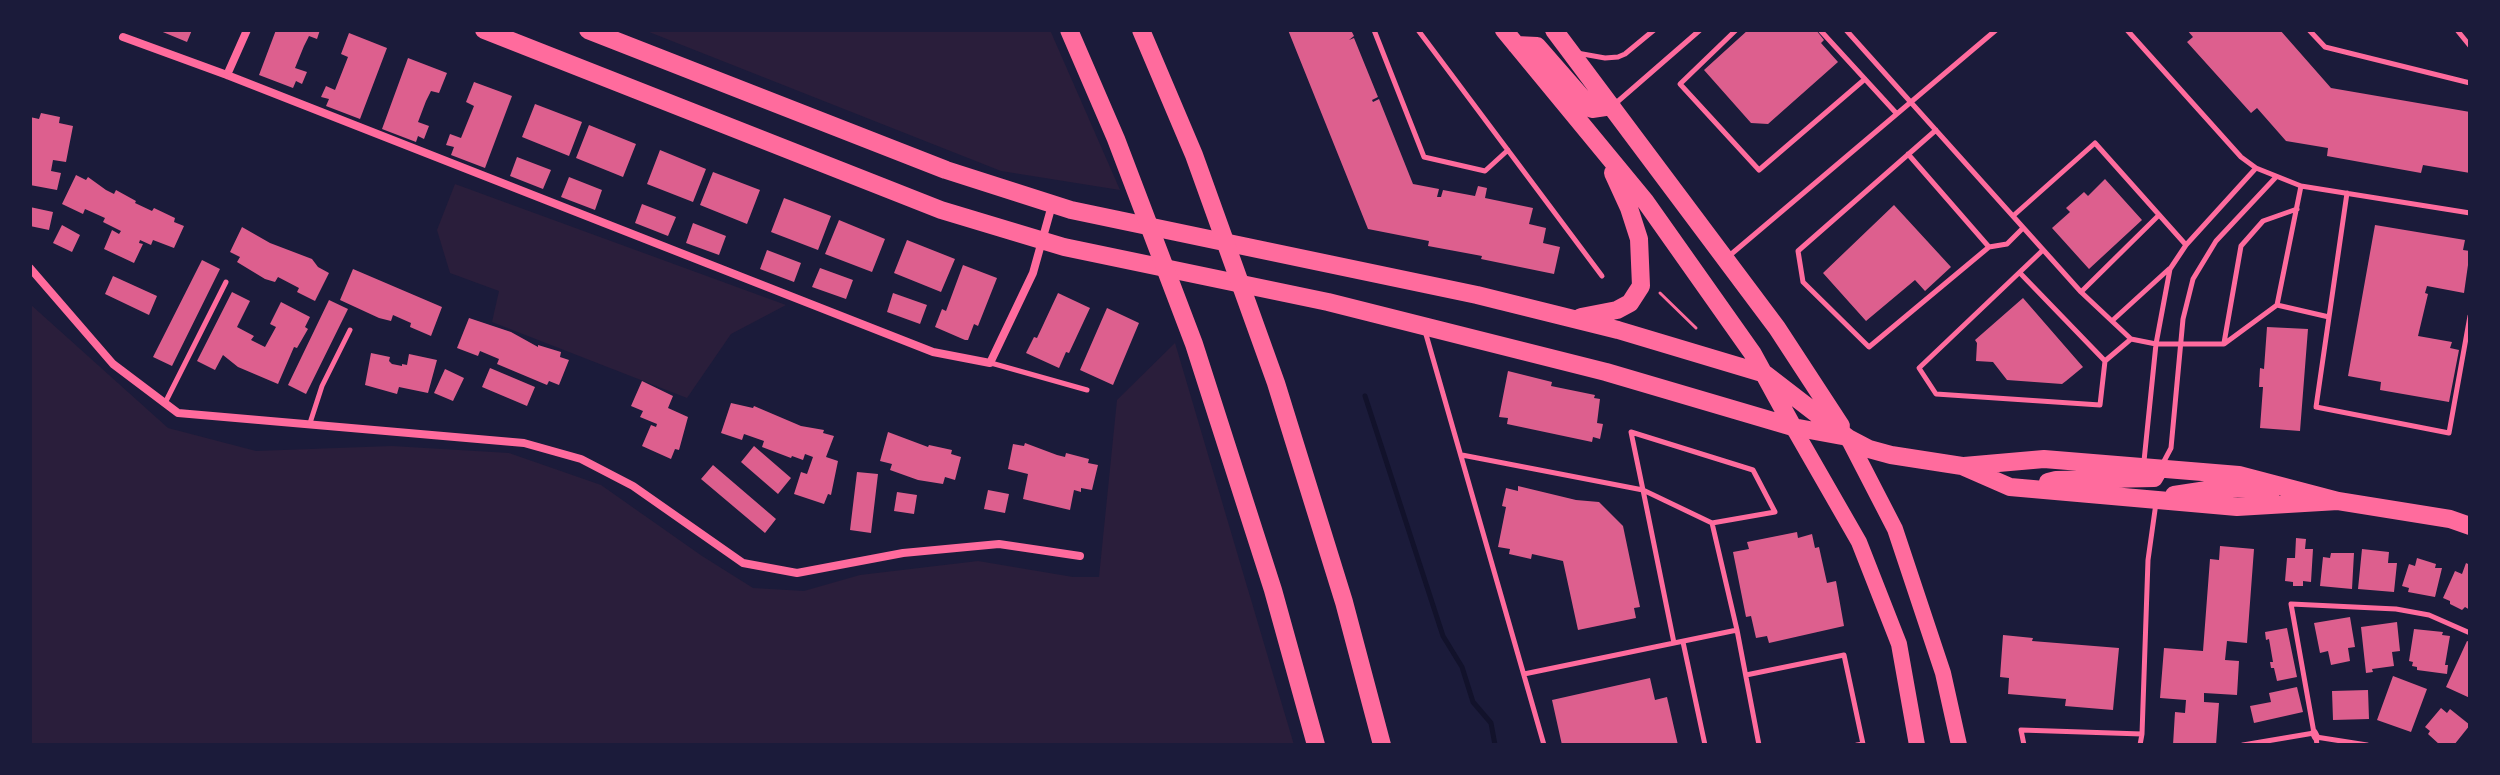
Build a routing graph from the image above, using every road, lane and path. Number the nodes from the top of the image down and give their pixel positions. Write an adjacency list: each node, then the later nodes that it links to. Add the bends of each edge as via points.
1 (247, 30): 22 (street)
2 (484, 30): 42 (main road, via 941,210)
3 (588, 30): 36 (main road, via 933,166)
4 (1069, 30): 93 (main road, via 1194,344)
5 (1141, 30): 94 (main road, via 1202,176 1267,358 1311,489)
6 (1374, 30): 30 (lane, via 1424,157 1485,171)
7 (1418, 30): 30 (lane)
8 (1554, 30): 21 (main road)
9 (1654, 30): 21 (lane, via 1618,57)
10 (1700, 30): 26 (lane)
11 (1736, 30): 23 (lane, via 1680,84 1759,170)
12 (1820, 30): 23 (lane)
13 (1846, 30): 25 (lane)
14 (1996, 30): 25 (lane)
15 (2127, 30): 32 (lane)
16 (2309, 30): 24 (lane, via 2325,47)
17 (2457, 30): 20 (lane)
18 (123, 37): 22 (street)
19 (1510, 37): 26 (main road, via 1537,46 1592,109); 29 (main road)
20 (2470, 46)
21 (1570, 51): 26 (main road)
22 (227, 75): 67 (street, via 933,352)
23 (1865, 79): 27 (lane)
24 (2470, 83)
25 (1911, 102): 27 (lane); 28 (lane)
26 (1612, 106): 46 (main road)
27 (1897, 114): 46 (lane)
28 (1936, 130): 31 (lane); 40 (lane)
29 (1600, 145): 57 (main road, via 1639,239 1641,286 1630,303 1617,310); 68 (main road)
30 (1508, 150): 50 (lane)
31 (1908, 154): 44 (lane); 44 (lane, via 1798,251 1803,282 1869,347)
32 (2256, 168): 33 (lane); 43 (lane)
33 (2276, 176): 34 (lane); 64 (lane, via 2216,241 2193,279)
34 (2301, 186): 35 (lane); 37 (lane)
35 (2347, 193): 38 (lane); 56 (lane)
36 (1052, 204): 42 (street); 57 (main road)
37 (2297, 209): 54 (lane); 65 (lane, via 2263,221 2241,246)
38 (2470, 213)
39 (2159, 215): 40 (lane, via 2095,143); 43 (lane); 52 (lane)
40 (2013, 216): 41 (lane)
41 (2023, 228): 44 (lane, via 2007,244); 45 (lane)
42 (1044, 241): 59 (main road); 67 (street)
43 (2186, 245): 48 (lane)
44 (1989, 247)
45 (2043, 250): 49 (lane); 52 (lane)
46 (1726, 259): 73 (main road)
47 (30, 268): 70 (street, via 113,364)
48 (2170, 269): 58 (lane); 63 (lane)
49 (2019, 272): 66 (lane); 66 (lane, via 1919,368 1936,394 2100,405)
50 (1602, 276)
51 (226, 282): 70 (lane)
52 (2081, 292): 58 (lane)
53 (1660, 293): 60 (path)
54 (2277, 305): 56 (lane); 65 (lane)
55 (2470, 316): 56 (lane, via 2449,433 2316,407)
56 (2329, 317)
57 (1573, 319): 68 (main road)
58 (2113, 320): 62 (lane)
59 (1424, 327): 72 (main road, via 1606,372); 74 (lane)
60 (1696, 328)
61 (350, 330): 71 (lane)
62 (2131, 339): 63 (lane); 66 (lane)
63 (2156, 344): 64 (lane); 76 (lane)
64 (2180, 344): 65 (lane); 76 (lane, via 2171,448)
65 (2224, 344)
66 (2105, 361)
67 (990, 363): 69 (lane)
68 (1765, 374): 72 (main road); 73 (main road)
69 (1087, 390)
70 (164, 404): 71 (street, via 178,413)
71 (310, 423): 84 (street, via 524,443 581,459 633,486 743,563 797,573 903,553 999,544)
72 (1793, 427): 73 (main road); 99 (main road, via 1859,542 1899,644)
73 (1848, 438): 75 (main road, via 1891,455); 100 (main road, via 1895,529 1943,673)
74 (1462, 455): 79 (lane); 89 (lane)
75 (1962, 466): 76 (main road, via 2044,459); 77 (main road, via 2010,487)
76 (2151, 468): 77 (main road, via 2154,478 2056,480); 78 (main road, via 2239,475)
77 (2029, 488): 80 (main road)
78 (2288, 488): 80 (main road, via 2220,488); 81 (main road)
79 (1643, 490): 82 (lane); 82 (lane, via 1631,432 1753,470 1775,512); 88 (lane)
80 (2156, 501): 81 (main road, via 2237,507); 91 (lane, via 2148,560)
81 (2338, 501): 83 (main road)
82 (1712, 523): 85 (lane)
83 (2470, 526)
84 (1080, 556)
85 (1737, 630): 87 (lane); 90 (lane)
86 (2470, 633): 92 (lane, via 2429,615 2396,609 2291,604)
87 (1683, 642): 88 (lane); 96 (lane)
88 (1674, 643): 89 (lane)
89 (1524, 674): 95 (lane)
90 (1746, 675): 97 (lane); 98 (lane, via 1844,655 1863,744)
91 (2142, 734): 101 (lane, via 2021,730); 102 (lane)
92 (2316, 738): 103 (lane); 104 (lane)
93 (1316, 745)
94 (1382, 745)
95 (1544, 745)
96 (1705, 745)
97 (1759, 745)
98 (1857, 745)
99 (1917, 745)
100 (1959, 745)
101 (2024, 745)
102 (2140, 745)
103 (2243, 745)
104 (2367, 745)

